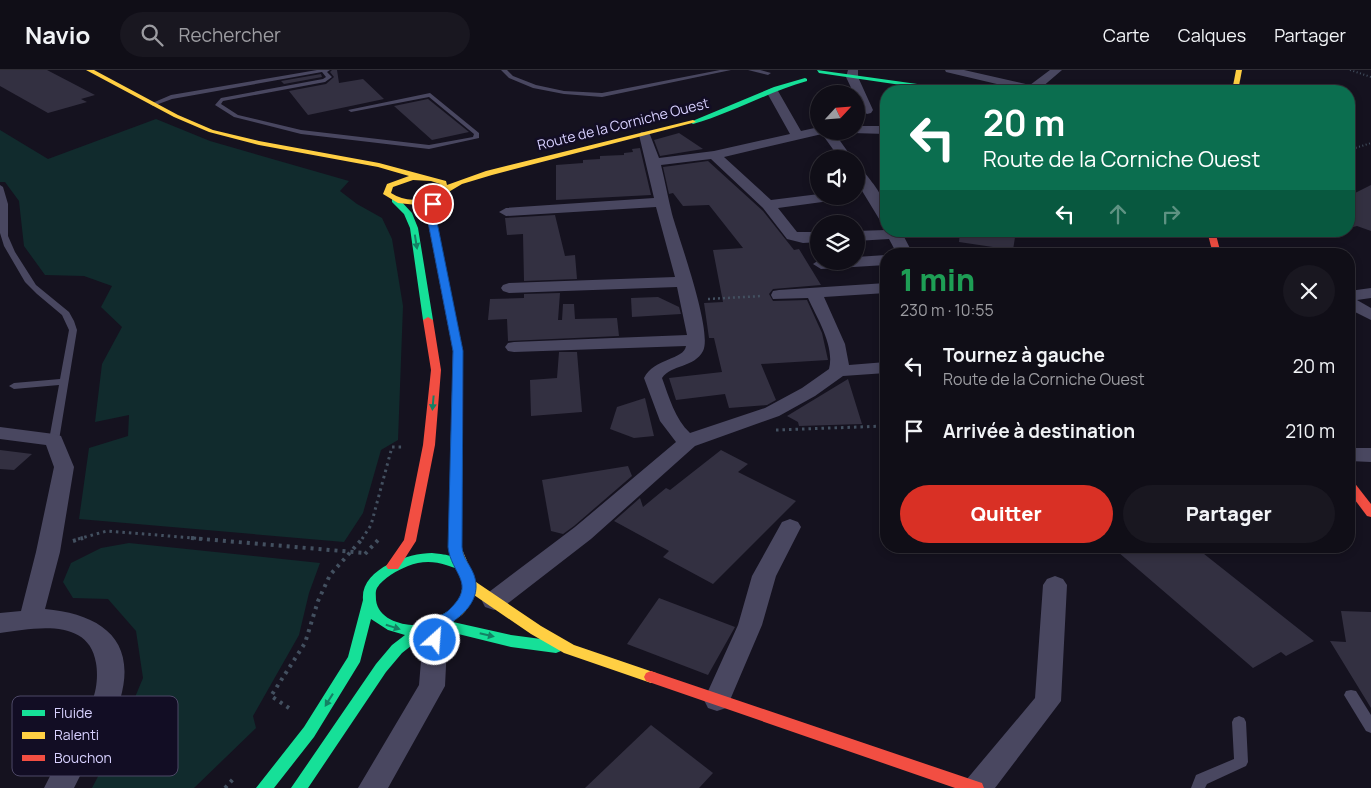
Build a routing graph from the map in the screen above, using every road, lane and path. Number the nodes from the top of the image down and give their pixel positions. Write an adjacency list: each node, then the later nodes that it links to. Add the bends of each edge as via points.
1 (89, 70): 20 (main road)
2 (323, 70): 3 (lane); 20 (lane, via 171,97); 21 (lane, via 329,77 326,80 221,100 218,105 236,116 301,132 430,147 465,142 476,138 477,134 430,95)
3 (327, 70)
4 (504, 70): 5 (lane, via 508,77 531,86 589,95)
5 (728, 70)
6 (751, 70): 11 (lane)
7 (950, 70): 16 (street)
8 (1057, 70): 17 (street)
9 (1239, 70): 18 (main road)
10 (1350, 70): 14 (path)
11 (769, 72): 13 (main road, via 781,79); 33 (main road, Route de la Corniche Ouest, via 771,80 759,90 719,108)
12 (853, 73): 13 (main road); 15 (main road); 22 (street)
13 (814, 75): 19 (main road, Route de la Corniche Ouest)
14 (1371, 77)
15 (908, 85)
16 (1014, 85)
17 (1041, 85)
18 (1236, 85)
19 (772, 91): 26 (main road, Route de la Corniche Ouest, via 723,113); 27 (street)
20 (153, 104): 31 (main road, via 211,131)
21 (351, 110)
22 (866, 110)
23 (865, 130): 24 (street)
24 (880, 130)
25 (810, 133): 27 (street)
26 (645, 135): 32 (street); 38 (main road, Route de la Corniche Ouest, via 488,173 459,182)
27 (797, 136): 30 (street)
28 (1371, 143): 29 (path)
29 (1355, 148)
30 (714, 155): 32 (street); 43 (street)
31 (326, 156): 33 (main road, via 378,164); 34 (main road)
32 (655, 162): 42 (street)
33 (427, 178): 34 (main road); 38 (main road, via 443,183)
34 (379, 182): 41 (main road)
35 (865, 183): 37 (street)
36 (0, 187): 48 (lane, via 4,210)
37 (872, 192): 39 (street); 44 (street)
38 (441, 193): 41 (main road, Route de la Corniche Ouest, via 412,202); 85 (main road, via 432,206 431,217 458,351 455,531 456,558)
39 (865, 193)
40 (810, 199): 43 (street)
41 (395, 200): 84 (main road, one-way to 84, via 408,213 414,228 436,370 429,445 416,519 410,541)
42 (662, 202): 45 (street); 52 (street)
43 (768, 205): 49 (street, via 792,236)
44 (880, 207)
45 (506, 212)
46 (880, 233): 47 (street)
47 (865, 235)
48 (2, 238): 66 (lane, via 28,282 64,310 72,322 74,330)
49 (810, 238)
50 (880, 260): 51 (street)
51 (865, 261)
52 (684, 282): 53 (street); 59 (street)
53 (509, 288)
54 (880, 288): 55 (street)
55 (814, 292): 57 (street); 65 (street, via 840,354)
56 (1371, 293): 58 (street)
57 (779, 295): 59 (path)
58 (1355, 295)
59 (687, 300): 62 (street)
60 (1355, 306): 61 (street)
61 (1371, 315)
62 (696, 340): 63 (street); 72 (street, via 688,357 658,371 653,378 668,422)
63 (514, 347)
64 (880, 368): 65 (street)
65 (838, 371): 68 (street)
66 (63, 382): 67 (lane); 71 (lane)
67 (14, 386)
68 (753, 421): 69 (path, via 776,430); 72 (street)
69 (880, 426)
70 (0, 433): 71 (street)
71 (54, 440): 80 (street, via 64,467)
72 (688, 442): 89 (street, via 583,533)
73 (409, 446): 81 (path, via 392,447 371,525)
74 (1355, 455): 75 (street)
75 (1371, 455)
76 (1355, 492): 77 (main road)
77 (1371, 513)
78 (790, 527): 97 (street, via 764,576 750,625)
79 (385, 533): 82 (path)
80 (48, 552): 81 (path, via 79,538 107,532); 90 (street)
81 (350, 552): 82 (path); 98 (path, via 330,576 318,602 306,643 271,696)
82 (365, 554): 83 (path)
83 (360, 561)
84 (393, 566): 85 (main road, via 422,557 449,560); 88 (main road, via 375,582)
85 (460, 566): 86 (main road)
86 (470, 585): 89 (main road); 92 (main road, via 462,606)
87 (1055, 585): 109 (street, via 1048,701)
88 (368, 601): 92 (main road, one-way to 92, via 380,622 392,628 407,630); 106 (main road, one-way to 106, via 355,658 309,732)
89 (494, 601): 93 (main road)
90 (31, 618): 91 (street); 95 (street, via 73,620 90,628 103,643 112,664)
91 (0, 623)
92 (433, 626): 93 (main road, one-way to 93); 107 (main road, via 395,651); 108 (street, via 432,686)
93 (570, 649): 97 (main road)
94 (1351, 695): 101 (lane)
95 (107, 696)
96 (295, 700): 98 (path)
97 (717, 700): 109 (main road)
98 (289, 708): 99 (path)
99 (284, 715)
100 (1239, 722): 110 (lane, via 1241,762 1201,780)
101 (1371, 727)
102 (240, 772): 105 (path)
103 (65, 776): 104 (street)
104 (59, 788)
105 (225, 788)
106 (264, 788)
107 (299, 788)
108 (373, 788)
109 (977, 788)
110 (1198, 788)

